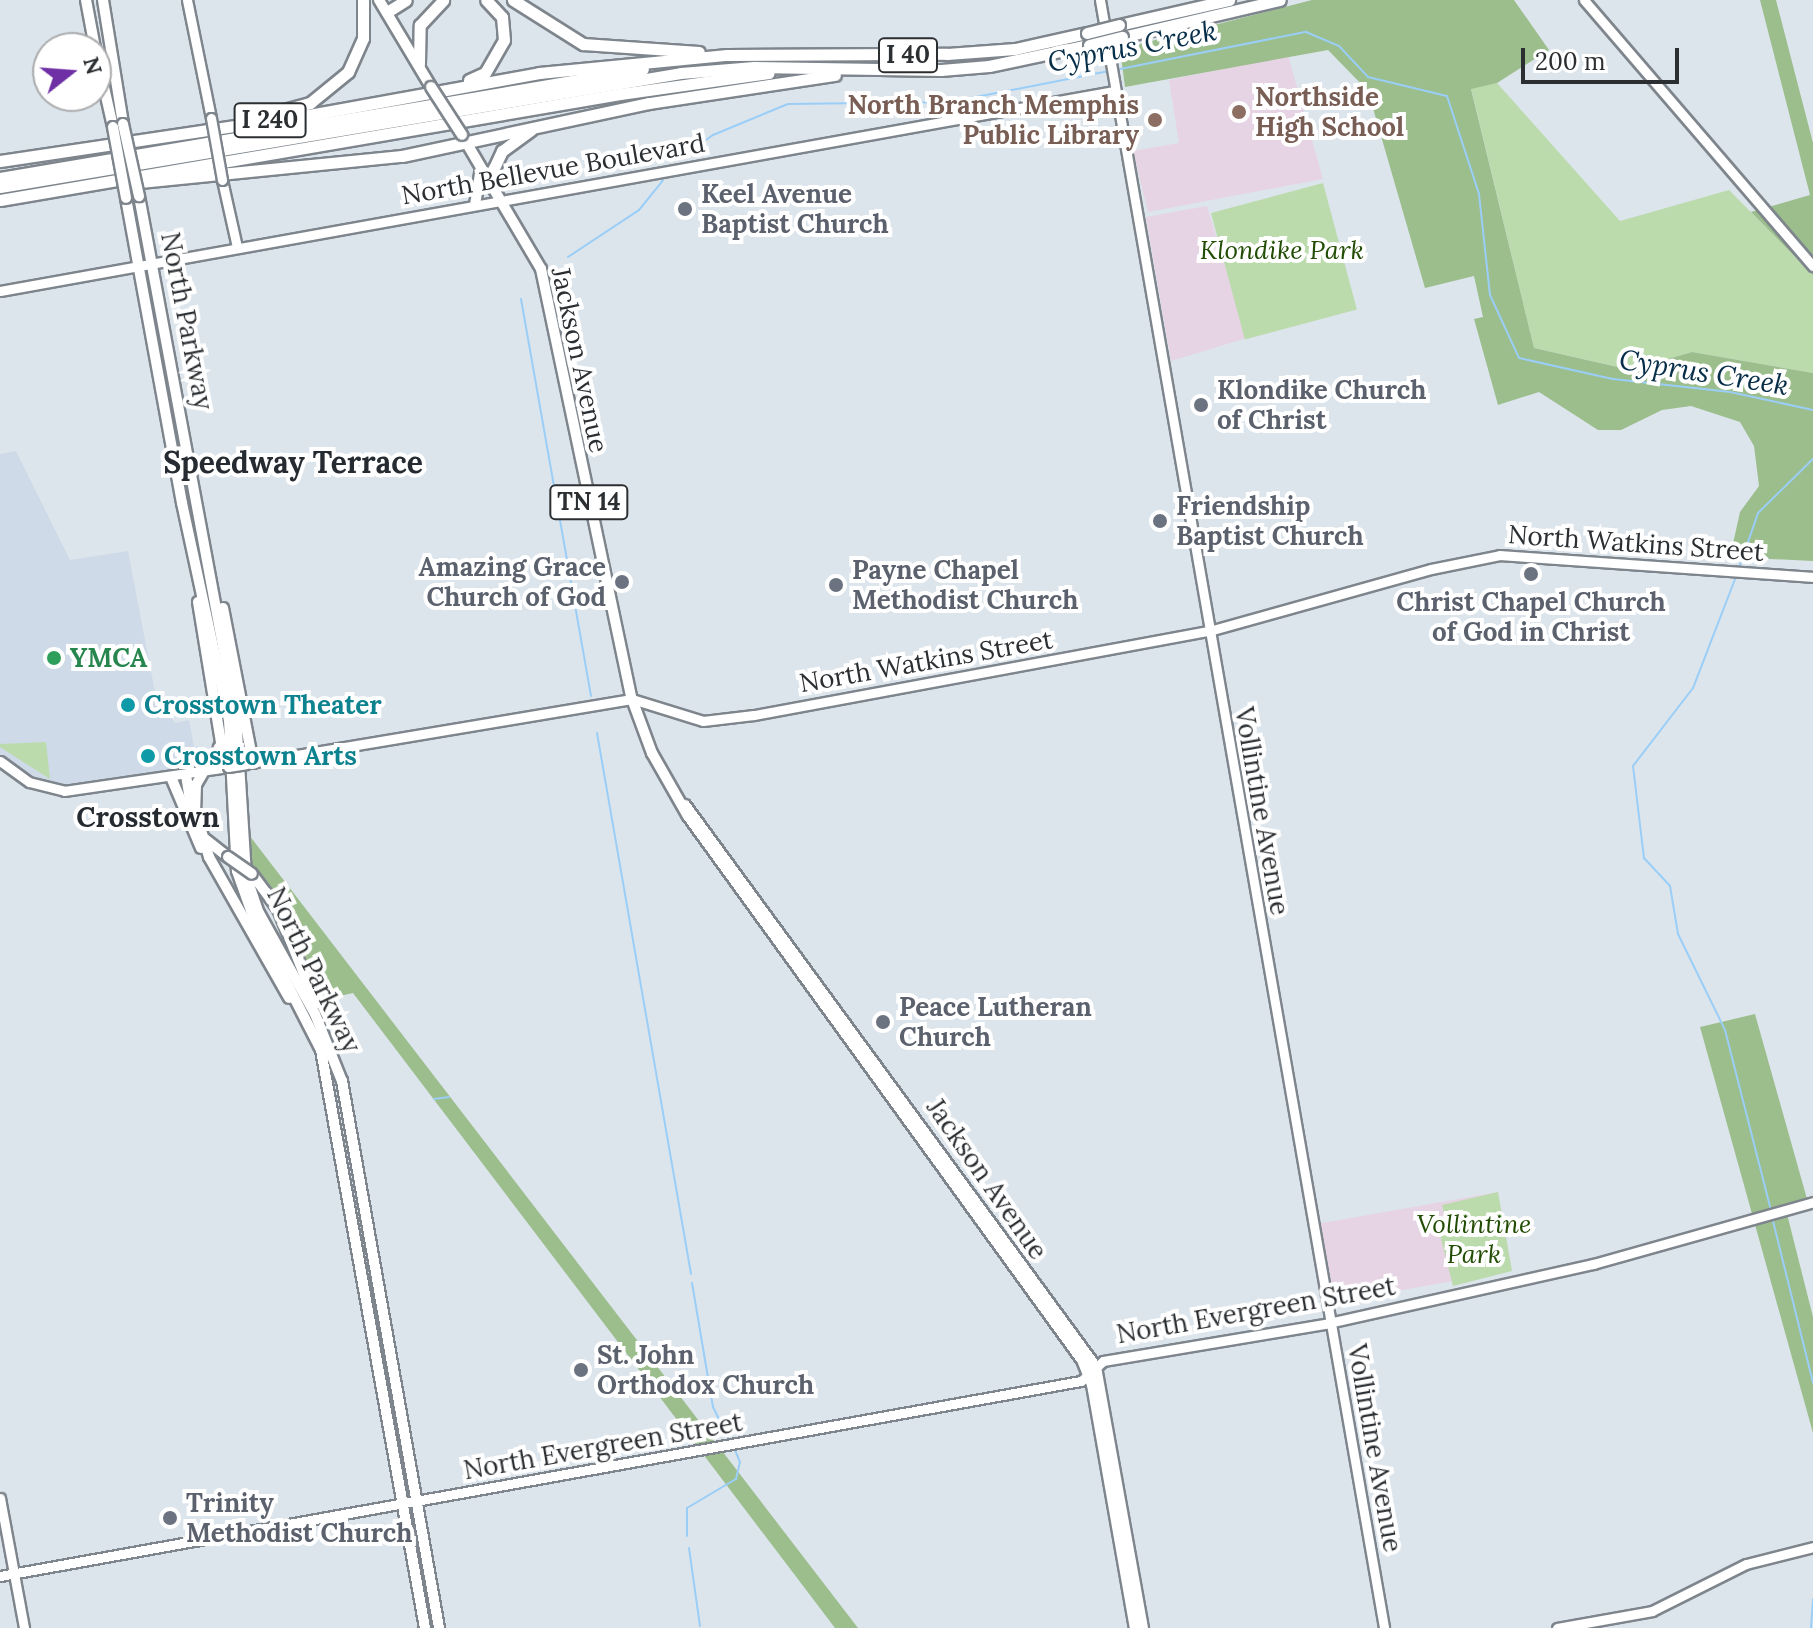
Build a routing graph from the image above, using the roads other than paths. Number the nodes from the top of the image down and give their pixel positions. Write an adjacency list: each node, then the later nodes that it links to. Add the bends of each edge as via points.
1 (86, 0): 16 (main road, North Parkway)
2 (103, 0): 26 (main road, North Parkway)
3 (187, 0): 38 (street, bridge)
4 (363, 0): 27 (highway, via 357,58 338,82 310,103)
5 (379, 0): 14 (main road, Jackson Avenue / TN 14)
6 (406, 0): 14 (highway)
7 (443, 0): 19 (highway, via 420,25)
8 (486, 0): 23 (highway, via 505,29 499,55 485,73)
9 (513, 0): 18 (highway, via 583,44)
10 (1100, 0): 22 (street, Vollintine Avenue)
11 (1229, 0): 15 (highway, I 40)
12 (1584, 0): 40 (street)
13 (1274, 2): 15 (highway, I 40)
14 (387, 12): 19 (main road, Jackson Avenue / TN 14)
15 (1120, 31): 17 (highway, I 40, bridge)
16 (92, 32)
17 (1088, 39): 18 (highway, I 40, via 947,54); 21 (highway, I 40, via 989,66)
18 (721, 55): 23 (highway, I 240); 31 (highway, I 40)
19 (419, 64): 28 (main road, Jackson Avenue / TN 14, bridge)
20 (862, 70): 21 (highway, I 40); 32 (highway, I 240, via 763,74 620,94); 33 (highway, I 40, via 754,67 681,73)
21 (880, 70): 25 (highway, via 764,82)
22 (1113, 86): 36 (street, North Bellevue Boulevard); 46 (street, Vollintine Avenue)
23 (454, 87): 27 (highway, I 240)
24 (112, 105): 26 (main road, North Parkway)
25 (561, 119): 28 (highway); 34 (highway, via 529,130 502,151 494,168)
26 (118, 125): 39 (main road, North Parkway, bridge); 41 (main road, North Parkway, bridge)
27 (231, 125): 29 (highway, I 240)
28 (463, 137): 30 (main road, Jackson Avenue / TN 14); 32 (highway, via 402,156 274,165 148,184)
29 (0, 161)
30 (481, 167): 34 (main road, Jackson Avenue / TN 14); 37 (main road)
31 (0, 178)
32 (105, 183): 35 (highway, I 240)
33 (0, 187)
34 (494, 188): 36 (main road, Jackson Avenue / TN 14)
35 (0, 200)
36 (502, 200): 37 (street, North Bellevue Boulevard); 47 (main road, Jackson Avenue / TN 14, via 545,283)
37 (475, 205): 38 (street, North Bellevue Boulevard)
38 (237, 247): 39 (street, North Bellevue Boulevard)
39 (154, 264): 41 (street, North Bellevue Boulevard); 43 (main road, North Parkway)
40 (1813, 266)
41 (136, 267): 42 (street, North Bellevue Boulevard); 44 (main road, North Parkway)
42 (0, 291)
43 (206, 538): 49 (main road); 55 (main road, North Parkway, via 238,735 246,876)
44 (189, 541): 50 (main road, via 221,737); 55 (main road, North Parkway, via 230,729 239,882)
45 (1813, 577): 46 (street, North Watkins Street, via 1500,555)
46 (1209, 631): 47 (street, North Watkins Street, via 703,721); 57 (street, Vollintine Avenue)
47 (632, 699): 49 (street, North Watkins Street); 58 (main road, Jackson Avenue / TN 14, via 652,753 683,804)
48 (0, 761): 52 (street, North Watkins Street, via 46,788 91,791)
49 (250, 763): 50 (street, North Watkins Street, bridge)
50 (218, 769): 51 (street, North Watkins Street); 53 (main road, via 195,796)
51 (186, 775): 52 (street, North Watkins Street); 53 (main road)
52 (171, 777): 54 (main road, via 191,829)
53 (202, 835): 54 (main road); 55 (main road, bridge, via 265,887 292,939)
54 (209, 857): 55 (main road)
55 (328, 1059): 60 (main road, North Parkway, via 344,1090); 61 (main road, North Parkway)
56 (1813, 1202): 57 (street, North Evergreen Street, via 1593,1264)
57 (1329, 1323): 58 (street, North Evergreen Street, via 1140,1354); 70 (street, Vollintine Avenue)
58 (1093, 1371): 60 (street, North Evergreen Street, via 1081,1381); 68 (main road, Jackson Avenue / TN 14); 69 (main road, Jackson Avenue / TN 14)
59 (0, 1498): 63 (street)
60 (416, 1501): 61 (street, North Evergreen Street); 67 (main road, North Parkway)
61 (401, 1504): 63 (street, North Evergreen Street); 66 (main road, North Parkway)
62 (1808, 1548): 71 (street, via 1746,1564 1652,1611)
63 (14, 1572): 64 (street, North Evergreen Street); 65 (street)
64 (0, 1576)
65 (24, 1628)
66 (425, 1628)
67 (439, 1628)
68 (1135, 1628)
69 (1143, 1628)
70 (1384, 1628)
71 (1557, 1628)

